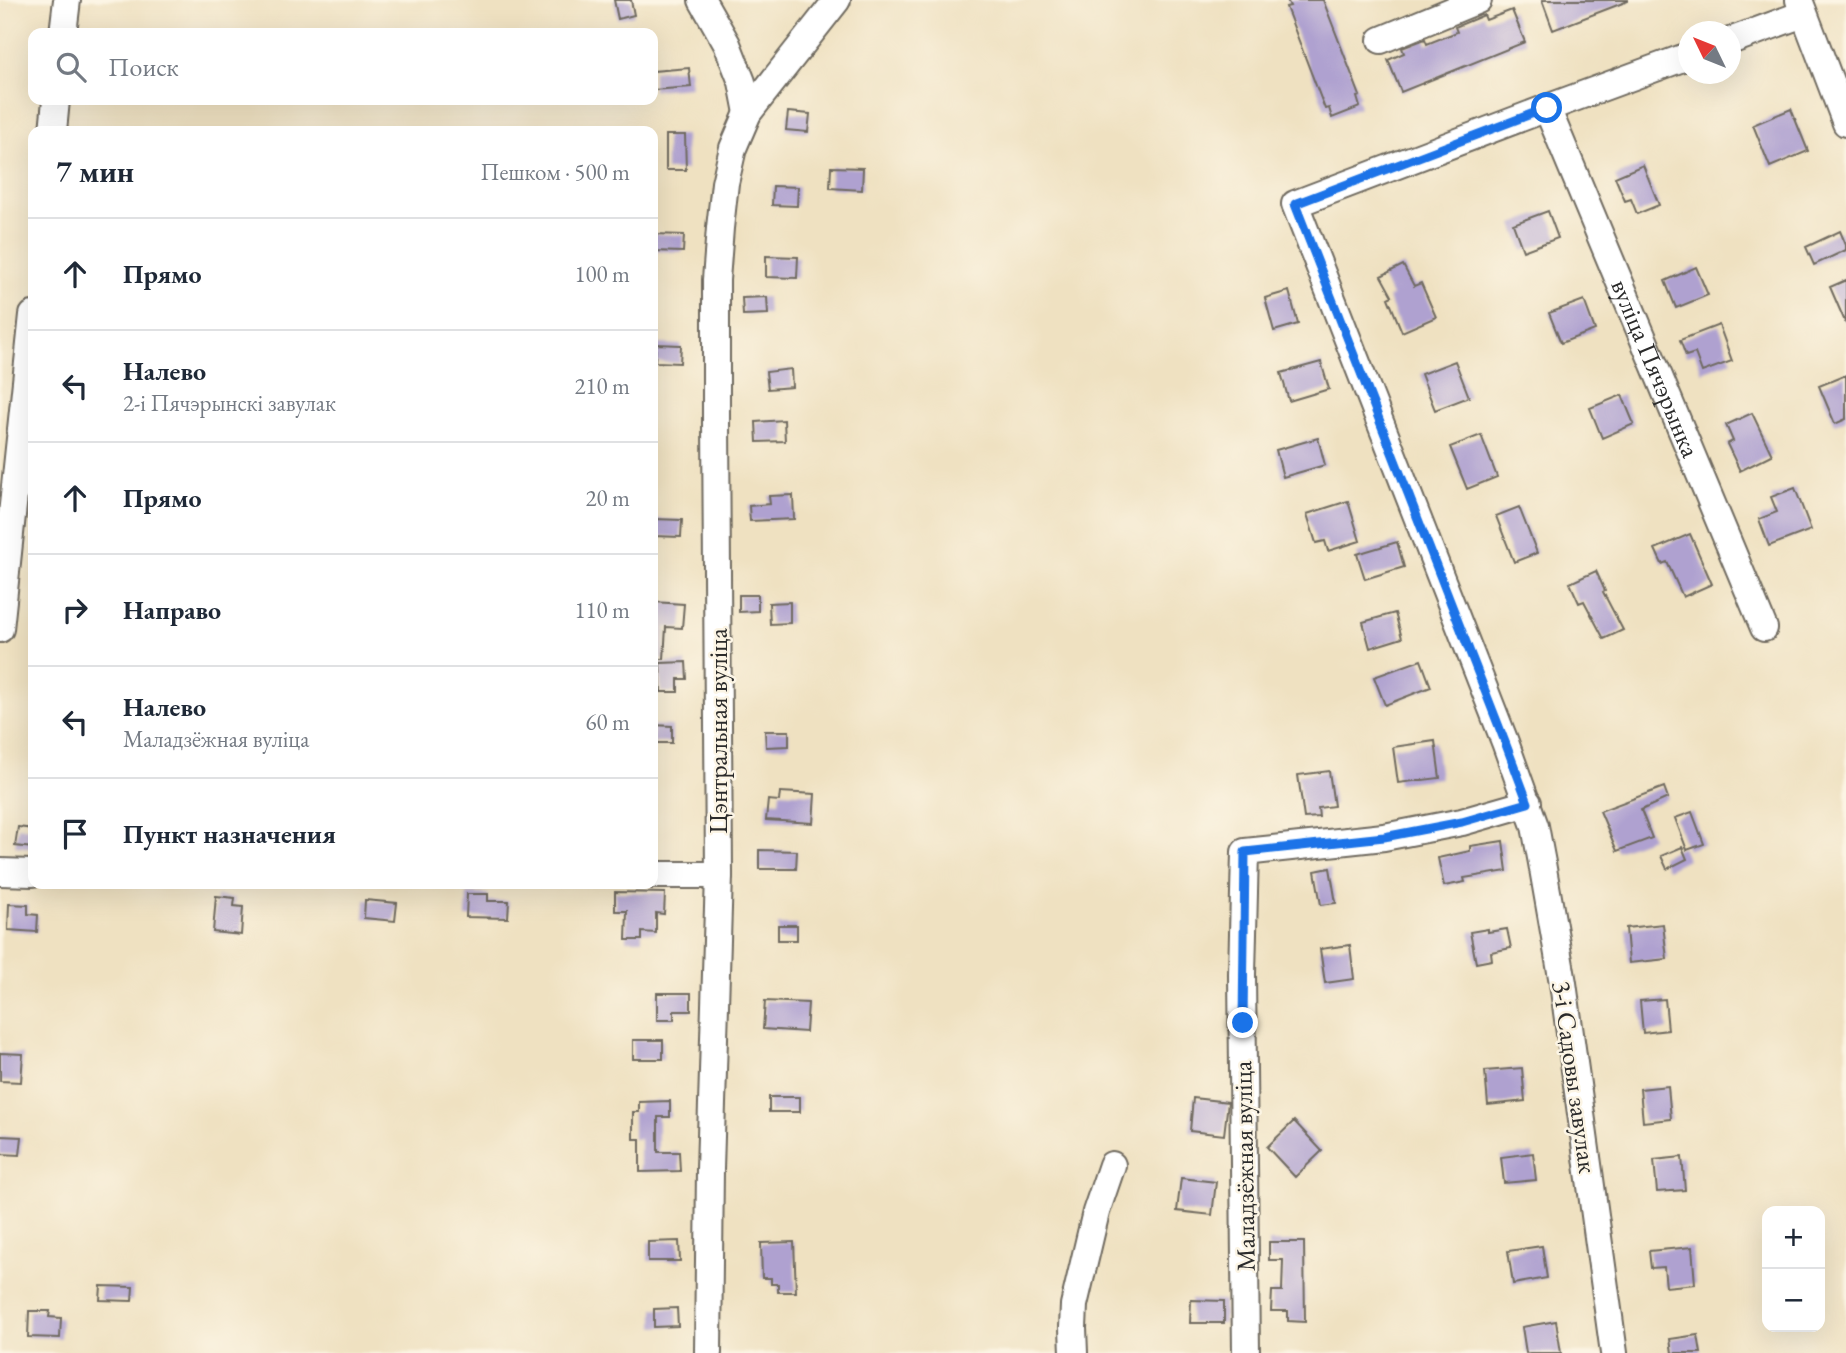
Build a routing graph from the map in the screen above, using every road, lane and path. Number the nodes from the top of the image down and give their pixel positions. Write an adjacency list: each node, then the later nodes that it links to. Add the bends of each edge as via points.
1 (66, 0): 6 (street)
2 (702, 0): 12 (street, via 727,44)
3 (837, 0): 12 (street, Цэнтральная вуліца)
4 (1478, 0): 8 (street)
5 (1801, 7): 7 (street); 13 (street)
6 (63, 28)
7 (1741, 36)
8 (1381, 40)
9 (1678, 60): 11 (street)
10 (56, 105): 14 (street)
11 (1547, 108): 16 (street, вуліца Пячэрынка); 18 (street, 3-і Садовы завулак, via 1295,204)
12 (748, 113): 22 (street, Цэнтральная вуліца, via 725,183 716,280)
13 (1846, 123)
14 (53, 126)
15 (28, 363): 17 (street)
16 (1764, 628)
17 (0, 629)
18 (1528, 803): 26 (street, Маладзёжная вуліца, via 1384,837 1245,852); 27 (street, 3-і Садовы завулак, via 1563,983)
19 (0, 872): 20 (street)
20 (28, 873)
21 (658, 875): 22 (street)
22 (719, 875): 24 (street, Цэнтральная вуліца)
23 (1112, 1165): 25 (street, via 1074,1305)
24 (708, 1353)
25 (1074, 1353)
26 (1246, 1353)
27 (1614, 1353)

